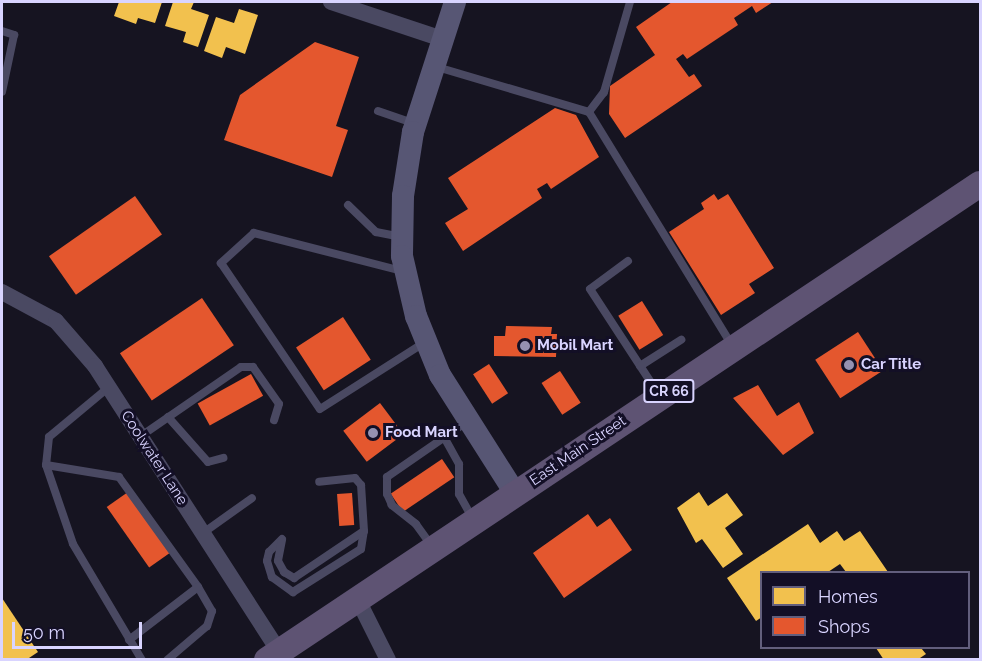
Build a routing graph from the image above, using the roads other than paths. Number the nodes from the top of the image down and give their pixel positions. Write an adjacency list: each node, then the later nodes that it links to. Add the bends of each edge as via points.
1 (331, 2): 5 (street)
2 (455, 2): 5 (main road)
3 (630, 2): 9 (lane, via 604,92)
4 (2, 31): 7 (lane, via 14,35)
5 (442, 39): 6 (main road)
6 (434, 66): 9 (lane); 10 (main road)
7 (2, 92)
8 (378, 111): 10 (lane)
9 (588, 112): 19 (lane)
10 (416, 124): 13 (main road, via 403,196)
11 (981, 184): 19 (main road, East Main Street / CR 66)
12 (348, 205): 13 (lane, via 376,232)
13 (402, 237): 15 (main road)
14 (628, 261): 20 (lane, via 590,289)
15 (406, 272): 18 (main road); 18 (lane, via 254,233 221,263 320,409)
16 (2, 292): 21 (street, Coolwater Lane, via 56,321)
17 (681, 340): 20 (lane)
18 (426, 341): 25 (main road, via 440,375)
19 (733, 348): 22 (main road, East Main Street / CR 66)
20 (640, 366): 22 (lane)
21 (109, 387): 26 (street, Coolwater Lane); 29 (lane, via 49,437)
22 (661, 397): 31 (main road, East Main Street / CR 66)
23 (168, 417): 24 (lane, via 241,367 253,366 279,404); 26 (lane); 28 (lane, via 208,462)
24 (274, 420)
25 (468, 421): 27 (lane); 31 (main road)
26 (141, 436): 35 (street, Coolwater Lane)
27 (444, 437): 33 (lane, via 459,464 459,494); 36 (lane, via 391,472 386,484 392,506 416,524)
28 (223, 458)
29 (46, 465): 37 (lane, via 119,477); 39 (lane, via 73,544)
30 (319, 482): 34 (lane, via 355,478 361,485)
31 (515, 494): 33 (main road, East Main Street / CR 66)
32 (252, 498): 35 (lane)
33 (475, 521): 36 (main road, East Main Street / CR 66)
34 (364, 531): 34 (lane, via 294,578 284,572 278,561 282,539 269,552 267,561 272,576 293,592 361,549)
35 (203, 533): 40 (street, Coolwater Lane)
36 (434, 549): 38 (main road, East Main Street / CR 66)
37 (198, 587): 39 (lane); 42 (lane, via 212,611 207,626)
38 (358, 600): 40 (main road, East Main Street / CR 66); 43 (street)
39 (129, 640): 41 (lane)
40 (277, 657)
41 (142, 660)
42 (167, 660)
43 (388, 660)

